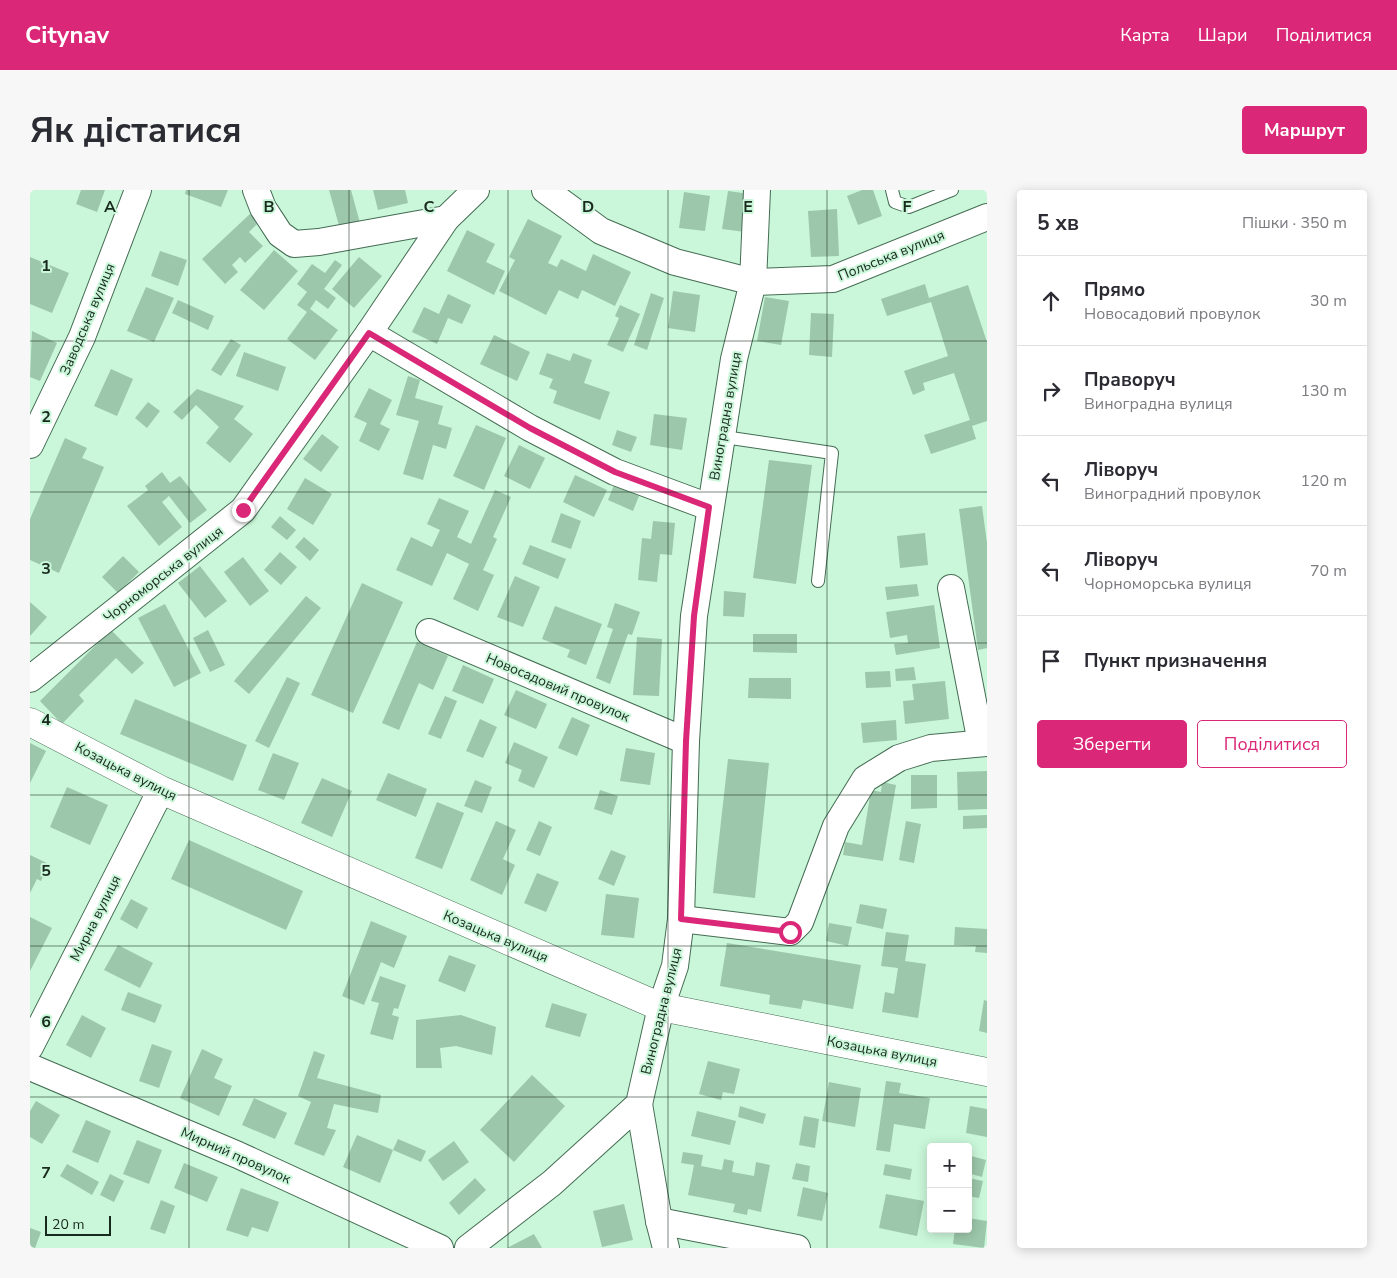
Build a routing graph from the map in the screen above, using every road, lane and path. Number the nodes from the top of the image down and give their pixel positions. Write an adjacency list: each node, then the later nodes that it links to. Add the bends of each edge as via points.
1 (138, 190): 13 (street, Заводська вулиця, via 82,337)
2 (256, 190): 9 (street, via 280,234 294,244)
3 (476, 190): 9 (street, Чорноморська вулиця)
4 (545, 190): 10 (street, Польська вулиця, via 601,231 675,262)
5 (757, 190): 10 (street, Виноградна вулиця)
6 (892, 190): 7 (lane, via 895,202 909,207)
7 (952, 190)
8 (987, 217): 10 (street, Польська вулиця, via 833,279)
9 (446, 219): 11 (street, Чорноморська вулиця)
10 (753, 282): 12 (street, Виноградна вулиця, via 734,359)
11 (369, 333): 14 (street, via 530,428 615,472); 18 (street, Чорноморська вулиця, via 243,510)
12 (724, 437): 14 (street, Виноградна вулиця); 15 (lane, via 832,453)
13 (30, 445)
14 (709, 507): 20 (street, Виноградна вулиця, via 694,616)
15 (818, 580)
16 (951, 588): 21 (street)
17 (429, 632): 20 (street, Новосадовий провулок)
18 (30, 679)
19 (30, 722): 22 (street, Козацька вулиця)
20 (686, 741): 23 (street, Виноградна вулиця)
21 (984, 743): 23 (street, via 930,748 899,758 865,779 836,826 800,922 790,932)
22 (161, 790): 24 (street, Козацька вулиця); 25 (street, Мирна вулиця)
23 (681, 919): 24 (street, Виноградна вулиця, via 676,966)
24 (661, 1007): 27 (street, Козацька вулиця); 28 (street, Виноградна вулиця)
25 (30, 1046)
26 (30, 1067): 30 (street, Мирний провулок, via 238,1155)
27 (987, 1072)
28 (639, 1104): 29 (street); 31 (street, via 552,1183)
29 (659, 1221): 32 (street); 33 (street)
30 (440, 1248)
31 (468, 1248)
32 (666, 1248)
33 (798, 1248)

